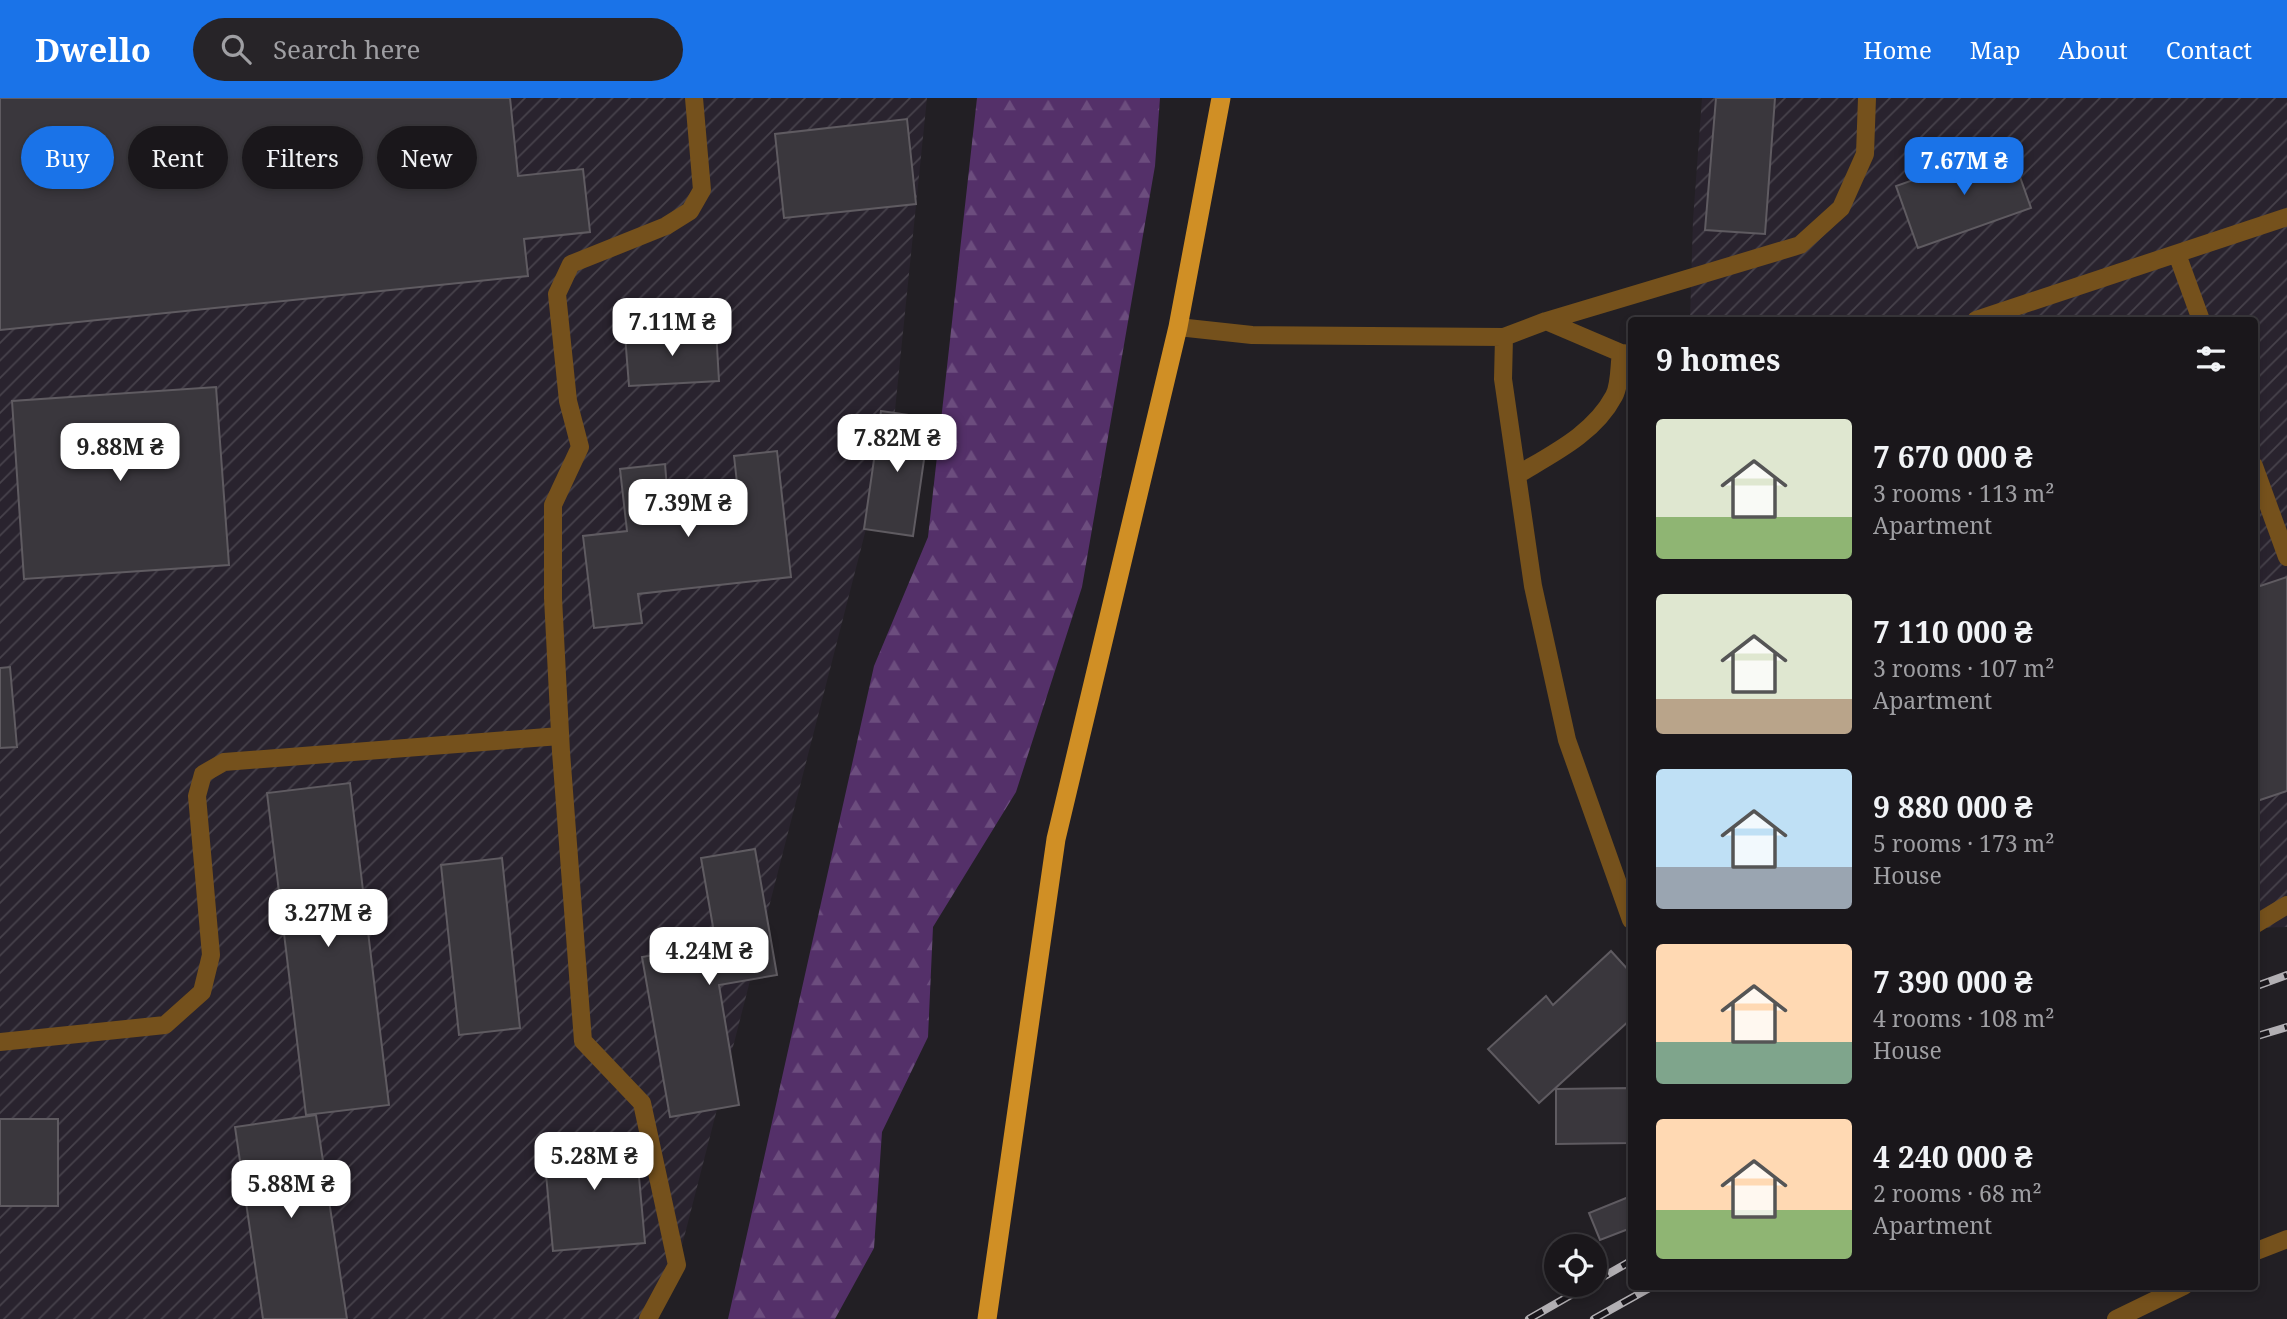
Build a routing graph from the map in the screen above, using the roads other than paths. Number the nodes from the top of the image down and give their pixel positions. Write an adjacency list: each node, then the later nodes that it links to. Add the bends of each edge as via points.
1 (694, 98): 15 (street, via 702,190 690,211 666,226 571,264 557,294 568,401 580,447 553,505)
2 (1222, 98): 9 (highway)
3 (1867, 98): 8 (street, via 1865,154 1841,208 1800,245)
4 (2287, 217): 5 (street)
5 (2177, 254): 6 (street); 7 (street)
6 (1985, 317)
7 (2200, 317)
8 (1546, 321): 10 (street); 11 (street)
9 (1178, 327): 10 (street, via 1252,335); 24 (highway, via 1056,839)
10 (1504, 337): 12 (street, via 1503,379)
11 (1626, 354): 12 (street, via 1615,395 1587,430)
12 (1517, 475): 17 (street, via 1533,586 1567,740)
13 (2258, 477): 14 (street)
14 (2287, 557)
15 (560, 736): 19 (street, via 223,762 203,774 197,796 211,955 202,992 165,1025); 23 (street, via 583,1041 642,1103 677,1265)
16 (2287, 905): 18 (street)
17 (1628, 912)
18 (2258, 923)
19 (0, 1042)
20 (2287, 1239): 21 (street)
21 (2258, 1250)
22 (2175, 1290): 25 (street)
23 (648, 1319)
24 (987, 1319)
25 (2116, 1319)

